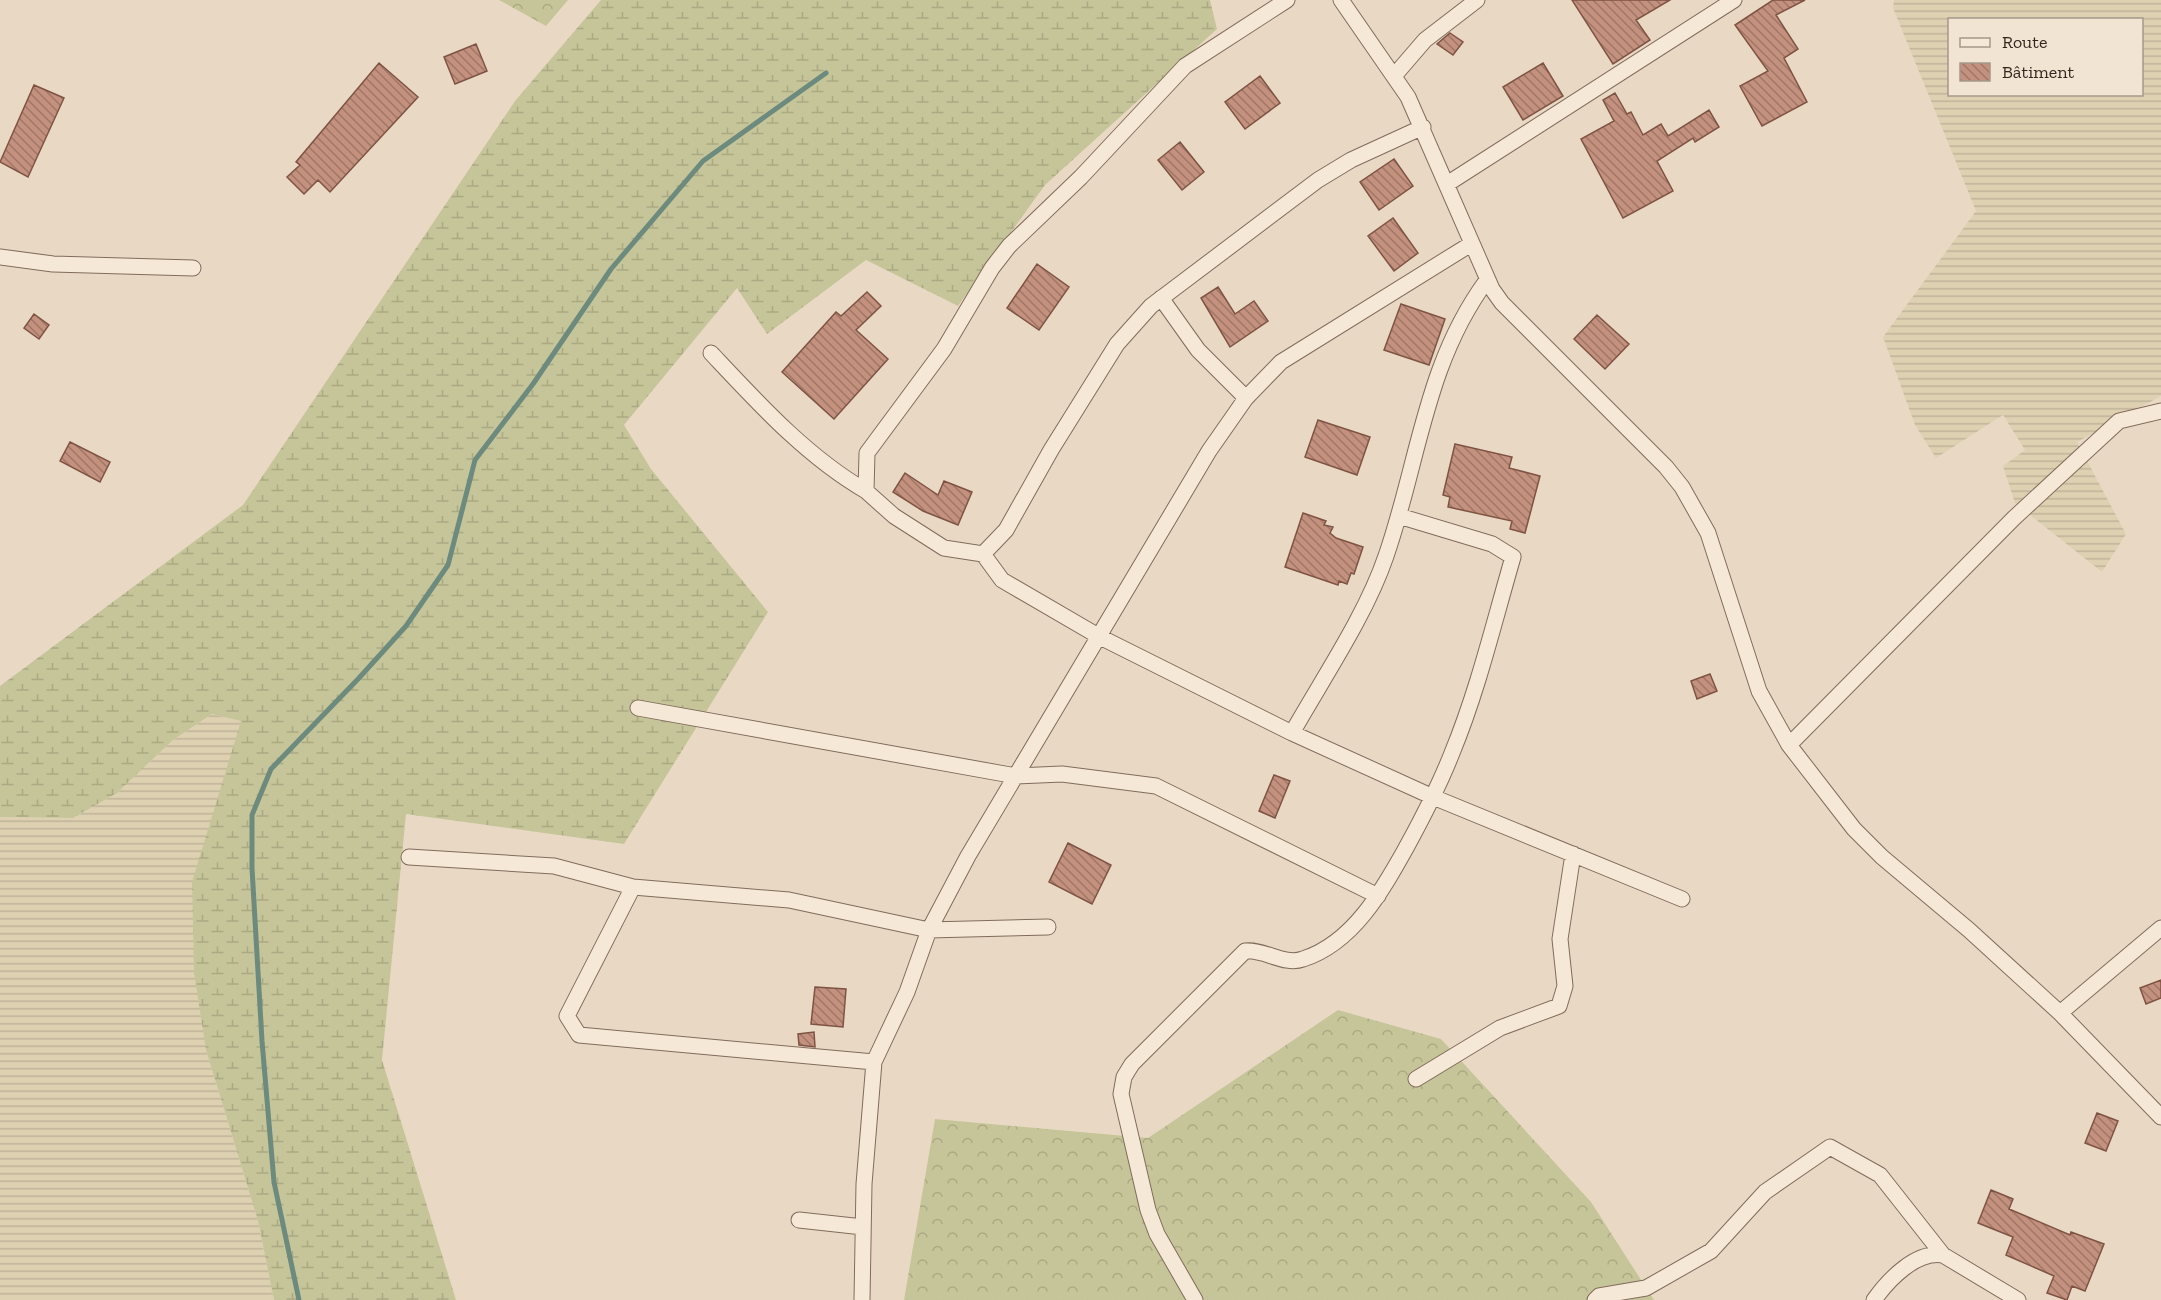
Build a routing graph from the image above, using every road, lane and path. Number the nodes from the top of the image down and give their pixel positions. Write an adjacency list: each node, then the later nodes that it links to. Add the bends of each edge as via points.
1 (1287, 0): 16 (street, via 1185,66 1081,177 1009,246 944,349 867,453)
2 (1341, 0): 5 (street)
3 (1477, 0): 5 (street, via 1425,39)
4 (1734, 0): 7 (street)
5 (1394, 76): 6 (street)
6 (1423, 127): 7 (street); 12 (street, via 1318,180)
7 (1447, 184): 8 (street)
8 (1471, 244): 11 (street); 14 (street, via 1281,362)
9 (0, 257): 10 (street, via 53,264)
10 (194, 268)
11 (1486, 280): 17 (street, via 1453,332 1433,387); 22 (street, via 1502,303 1682,487 1717,553 1759,691)
12 (1161, 298): 14 (street, via 1198,350); 18 (street, via 1117,344 1006,530)
13 (711, 354): 16 (street, via 834,472)
14 (1246, 398): 19 (street, via 1209,451)
15 (2161, 411): 22 (street, via 2119,421 2014,518)
16 (866, 491): 18 (street, via 894,516 944,548)
17 (1399, 516): 21 (street, via 1370,595); 24 (street, via 1492,544 1513,556 1471,702)
18 (983, 554): 19 (street, via 1002,580)
19 (1100, 637): 21 (street); 23 (street)
20 (638, 708): 23 (street)
21 (1292, 733): 24 (street)
22 (1789, 745): 33 (street, via 1854,829 1882,857)
23 (1016, 776): 28 (street, via 1062,774 1156,786); 32 (street)
24 (1433, 796): 25 (street); 28 (street)
25 (1573, 854): 29 (street); 35 (street, via 1560,939 1565,986 1559,1006 1500,1028)
26 (409, 857): 27 (street, via 554,866)
27 (633, 887): 32 (street, via 789,900); 34 (street, via 567,1016 579,1035)
28 (1378, 896): 41 (street, via 1347,931 1318,953 1293,960 1257,950 1245,951 1132,1064 1124,1077 1120,1094 1148,1210 1157,1234)
29 (1682, 899)
30 (1048, 927): 32 (street)
31 (2161, 928): 33 (street)
32 (929, 930): 34 (street, via 907,992)
33 (2060, 1013): 36 (street)
34 (873, 1062): 38 (street)
35 (1416, 1079)
36 (2161, 1117)
37 (799, 1221): 38 (street)
38 (862, 1227): 40 (street)
39 (1943, 1255): 42 (street, via 1880,1174 1830,1147 1765,1192 1711,1251 1646,1288); 43 (street, via 1923,1256 1890,1281); 44 (street)
40 (862, 1300)
41 (1195, 1300)
42 (1595, 1300)
43 (1874, 1300)
44 (2018, 1300)

